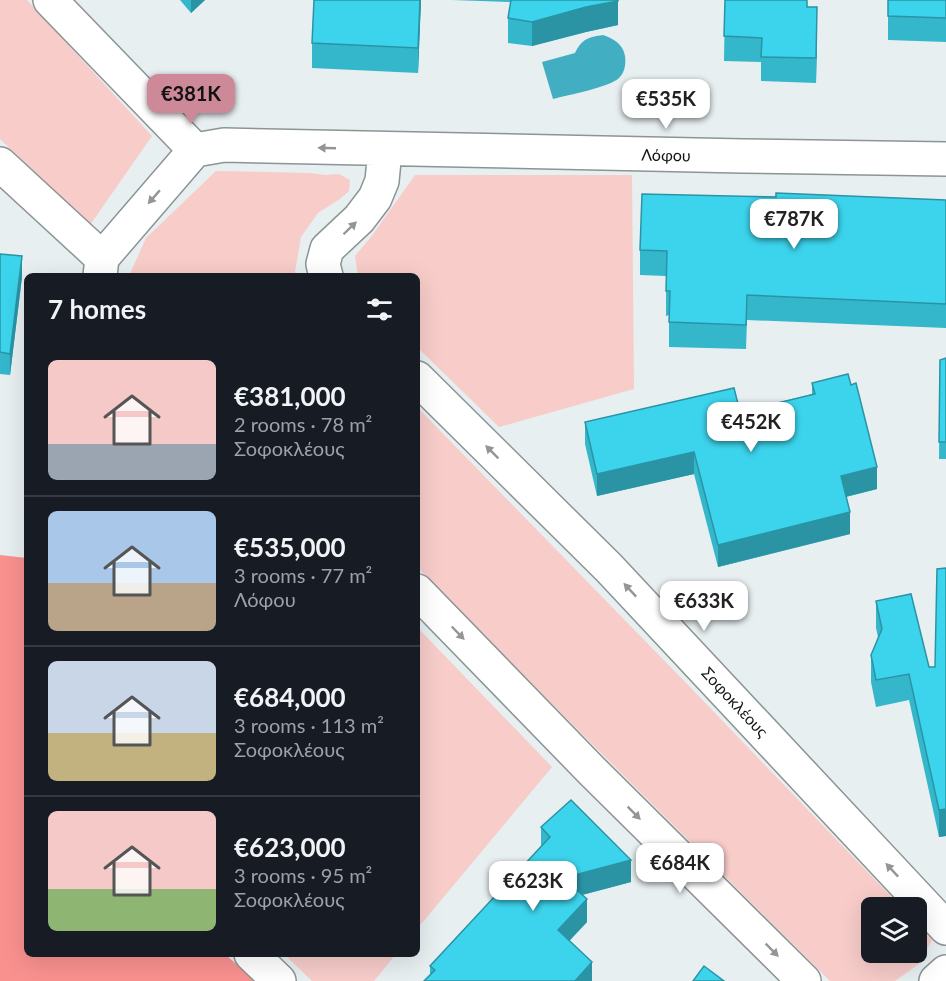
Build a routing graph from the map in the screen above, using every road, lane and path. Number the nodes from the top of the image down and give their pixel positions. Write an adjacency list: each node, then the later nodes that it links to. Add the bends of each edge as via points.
1 (50, 0): 2 (street)
2 (195, 150): 3 (street, Λόφου, one-way to 2, via 224,145); 6 (street, one-way to 6)
3 (385, 150): 4 (street, Λόφου); 7 (street, one-way to 3, via 327,249 375,198 382,181)
4 (946, 159)
5 (0, 164): 6 (street)
6 (101, 267)
7 (325, 273)
8 (420, 381): 10 (street, Σοφοκλέους, one-way to 8, via 609,568)
9 (420, 594): 14 (street, one-way to 14)
10 (946, 928)
11 (254, 957): 13 (street)
12 (946, 972): 15 (street)
13 (279, 981)
14 (804, 981)
15 (936, 981)

